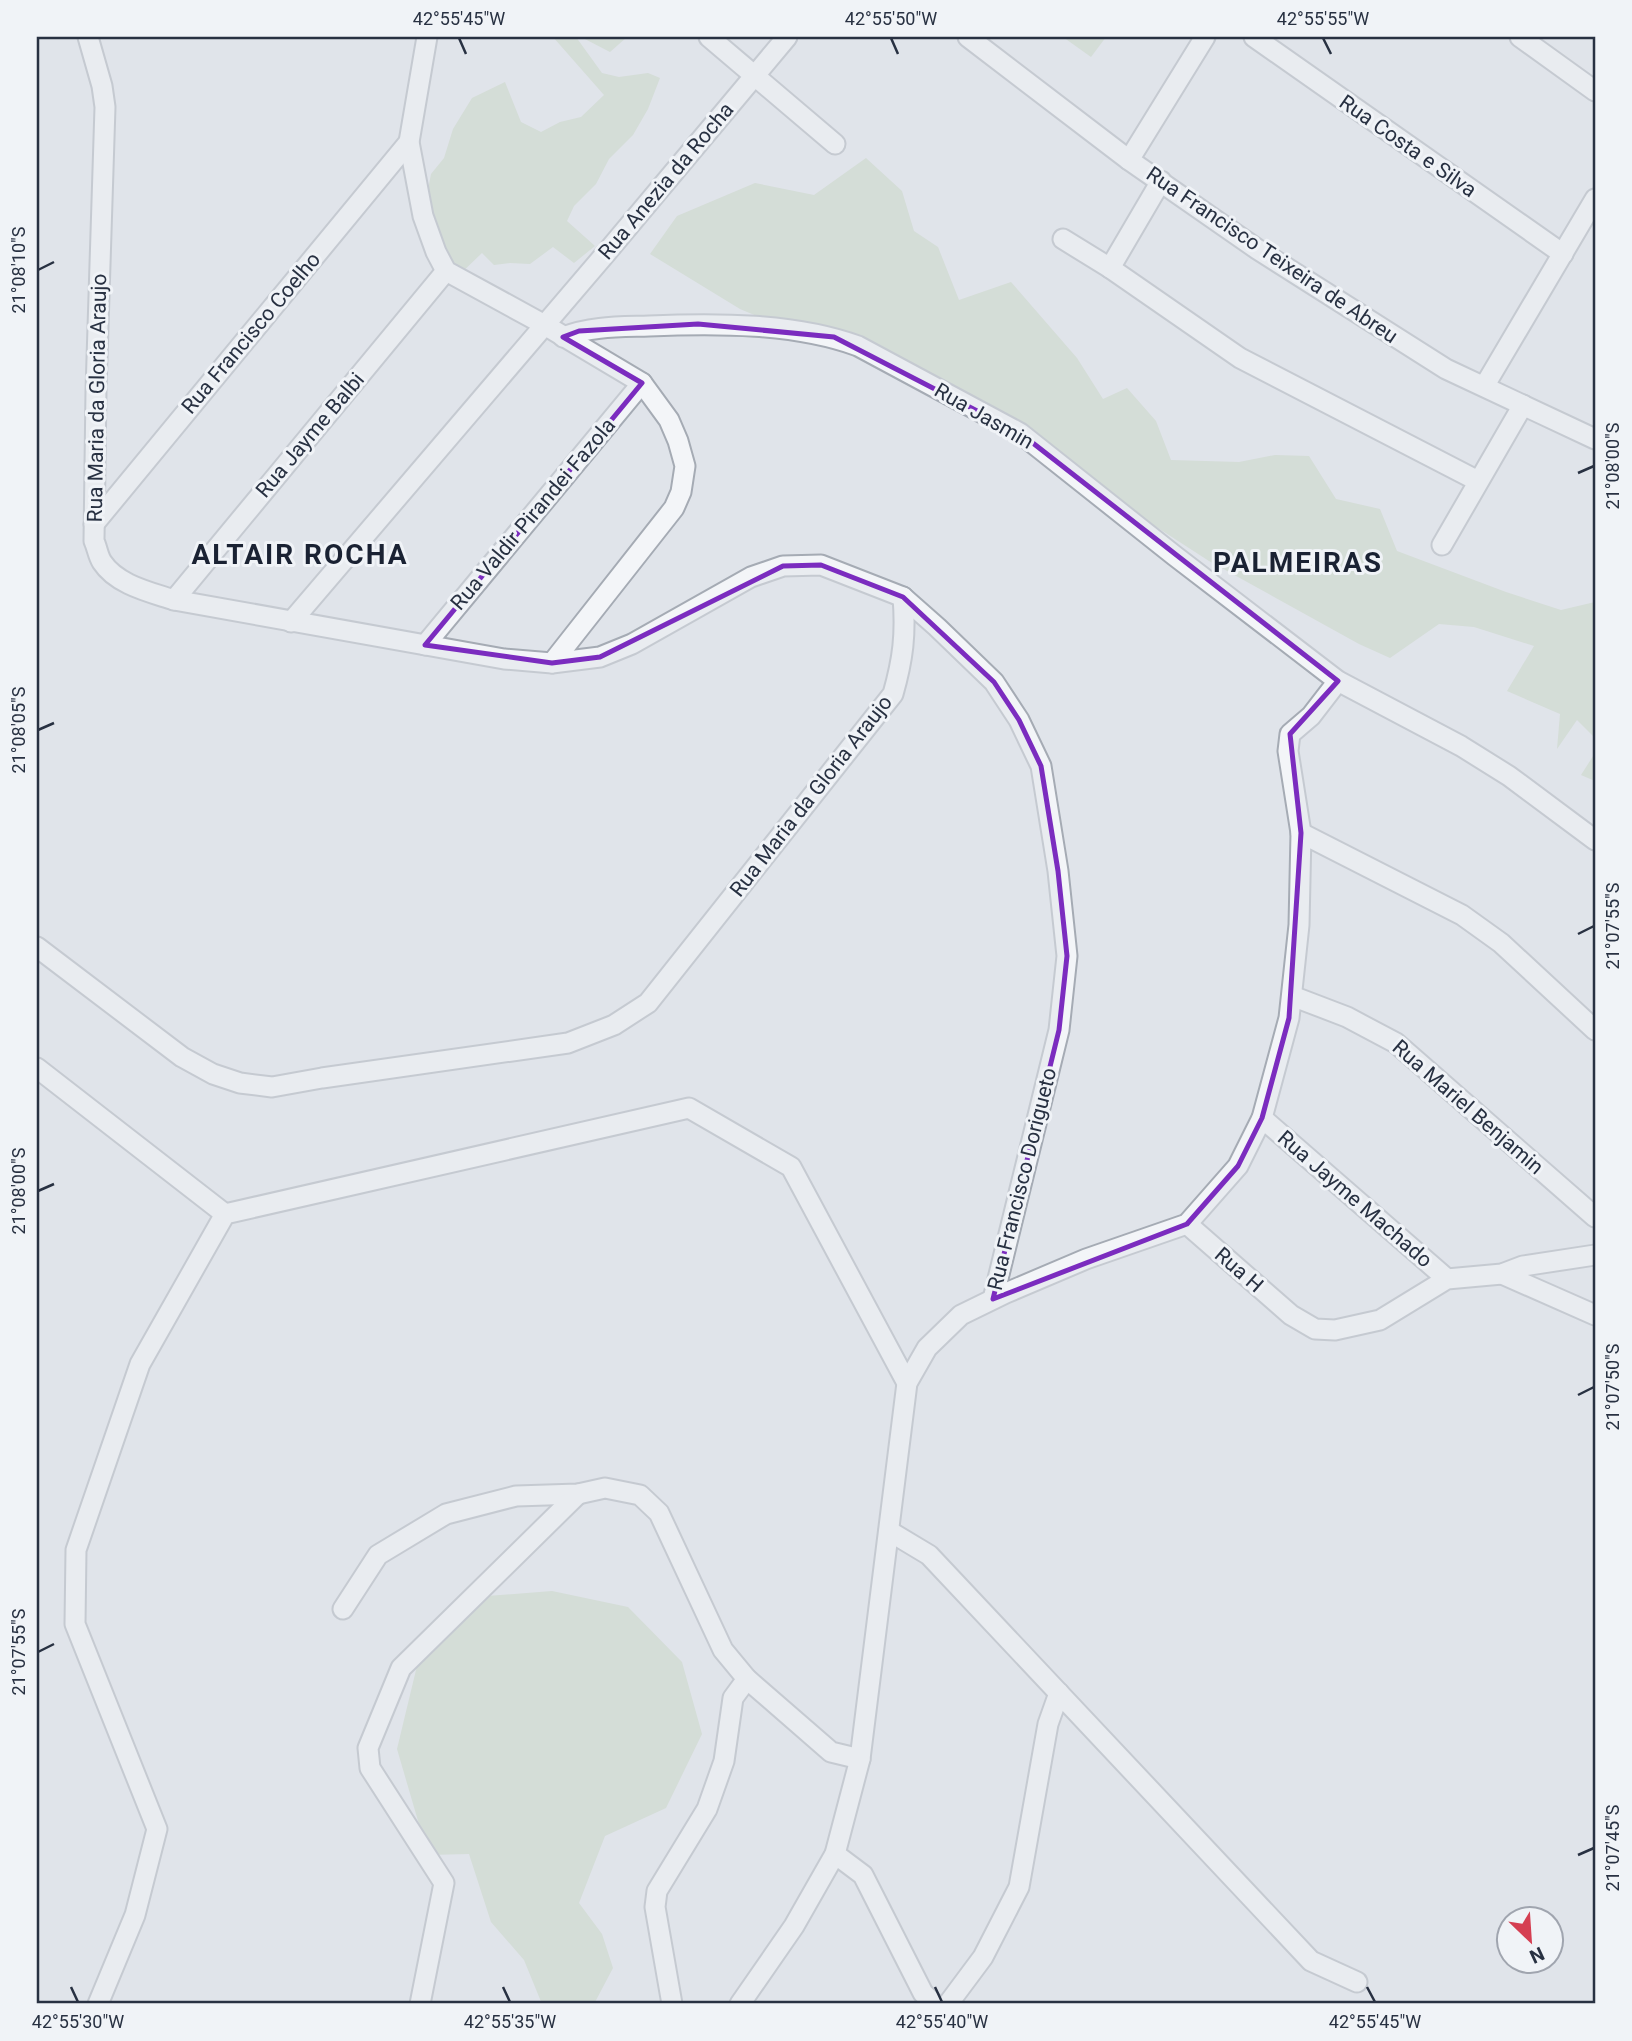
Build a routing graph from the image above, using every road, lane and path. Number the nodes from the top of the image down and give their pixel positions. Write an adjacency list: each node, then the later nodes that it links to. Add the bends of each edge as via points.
1 (88, 37): 27 (street, Rua Maria da Gloria Araujo, via 105,107)
2 (428, 37): 11 (street)
3 (709, 37): 9 (street)
4 (787, 37): 9 (street, Rua Anezia da Rocha)
5 (968, 37): 13 (street, Rua Francisco Teixeira de Abreu)
6 (1205, 37): 13 (street)
7 (1254, 37): 17 (street, Rua Costa e Silva)
8 (1520, 37): 10 (street)
9 (754, 76): 12 (street); 20 (street, Rua Anezia da Rocha)
10 (1595, 91)
11 (409, 142): 19 (street, via 423,216); 27 (street, Rua Francisco Coelho)
12 (835, 144)
13 (1129, 160): 14 (street, Rua Francisco Teixeira de Abreu)
14 (1161, 181): 18 (street); 23 (street, Rua Francisco Teixeira de Abreu, via 1382,329 1446,369)
15 (1595, 199): 17 (street)
16 (1063, 239): 18 (street)
17 (1563, 254): 23 (street)
18 (1110, 268): 26 (street, via 1240,358)
19 (446, 271): 20 (street); 30 (street, Rua Jayme Balbi)
20 (543, 324): 21 (street); 31 (street, Rua Anezia da Rocha)
21 (564, 337): 22 (street); 34 (street, Rua Jasmin, via 593,328 698,324 792,331 858,346 1020,433)
22 (642, 383): 32 (street, Rua Valdir Pirandei Fazola); 33 (street, via 678,441 685,466 681,492 674,508)
23 (1485, 385): 24 (street, Rua Francisco Teixeira de Abreu)
24 (1524, 405): 25 (street, Rua Francisco Teixeira de Abreu); 26 (street)
25 (1595, 439)
26 (1478, 481): 28 (street)
27 (94, 524): 30 (street, Rua Maria da Gloria Araujo, via 94,541 112,573)
28 (1443, 545)
29 (902, 597): 33 (street, Rua Maria da Gloria Araujo, via 821,565 783,566 751,577 632,644 600,657); 37 (street, Rua Maria da Gloria Araujo, via 902,662 892,694 648,1003 614,1025 568,1043 272,1087 240,1083 182,1057); 48 (street, Rua Francisco Dorigueto, via 994,682 1019,720 1041,766 1058,871 1067,957 1059,1030)
30 (174, 600): 31 (street, Rua Maria da Gloria Araujo)
31 (291, 622): 32 (street, Rua Maria da Gloria Araujo)
32 (425, 645): 33 (street, Rua Maria da Gloria Araujo)
33 (552, 663)
34 (1338, 681): 35 (street, via 1290,734 1288,751); 36 (street, Rua Jasmin, via 1461,746)
35 (1301, 833): 38 (street, via 1300,925); 39 (street, via 1462,915 1502,943)
36 (1595, 840)
37 (37, 947)
38 (1292, 996): 41 (street); 43 (street, Rua Mariel Benjamin, via 1347,1017 1396,1043)
39 (1595, 1030)
40 (37, 1068): 42 (street)
41 (1262, 1118): 44 (street, via 1238,1166); 47 (street, Rua Jayme Machado)
42 (225, 1214): 50 (street, via 689,1108 791,1167); 59 (street, via 140,1364 76,1550 75,1624 157,1829 135,1915)
43 (1595, 1217)
44 (1187, 1224): 47 (street, Rua H, via 1291,1315 1315,1329 1335,1330 1380,1320); 48 (street, via 1086,1259)
45 (1595, 1255): 46 (street, via 1523,1266)
46 (1502, 1274): 47 (street); 49 (street)
47 (1447, 1279)
48 (993, 1299): 50 (street, Rua Francisco Dorigueto, via 961,1315 927,1348)
49 (1595, 1315)
50 (907, 1383): 52 (street, Rua Francisco Dorigueto)
51 (578, 1494): 53 (street, via 516,1496 446,1514 378,1555); 54 (street, via 605,1488 640,1495 659,1513 723,1650); 60 (street, via 401,1668 368,1748 370,1768 444,1883)
52 (889, 1531): 55 (street, via 929,1555); 56 (street, Rua Francisco Dorigueto)
53 (344, 1609)
54 (747, 1679): 56 (street, via 831,1752); 61 (street, via 733,1698 724,1761 707,1809 657,1891 655,1907)
55 (1059, 1693): 58 (street, via 1311,1961); 64 (street, via 1048,1724 1018,1887 983,1957)
56 (860, 1759): 57 (street, Rua Francisco Dorigueto)
57 (835, 1854): 62 (street, Rua Francisco Dorigueto, via 794,1926); 63 (street, via 863,1875 923,1993)
58 (1357, 1982)
59 (98, 2004)
60 (420, 2004)
61 (672, 2004)
62 (740, 2004)
63 (934, 2004)
64 (948, 2004)

